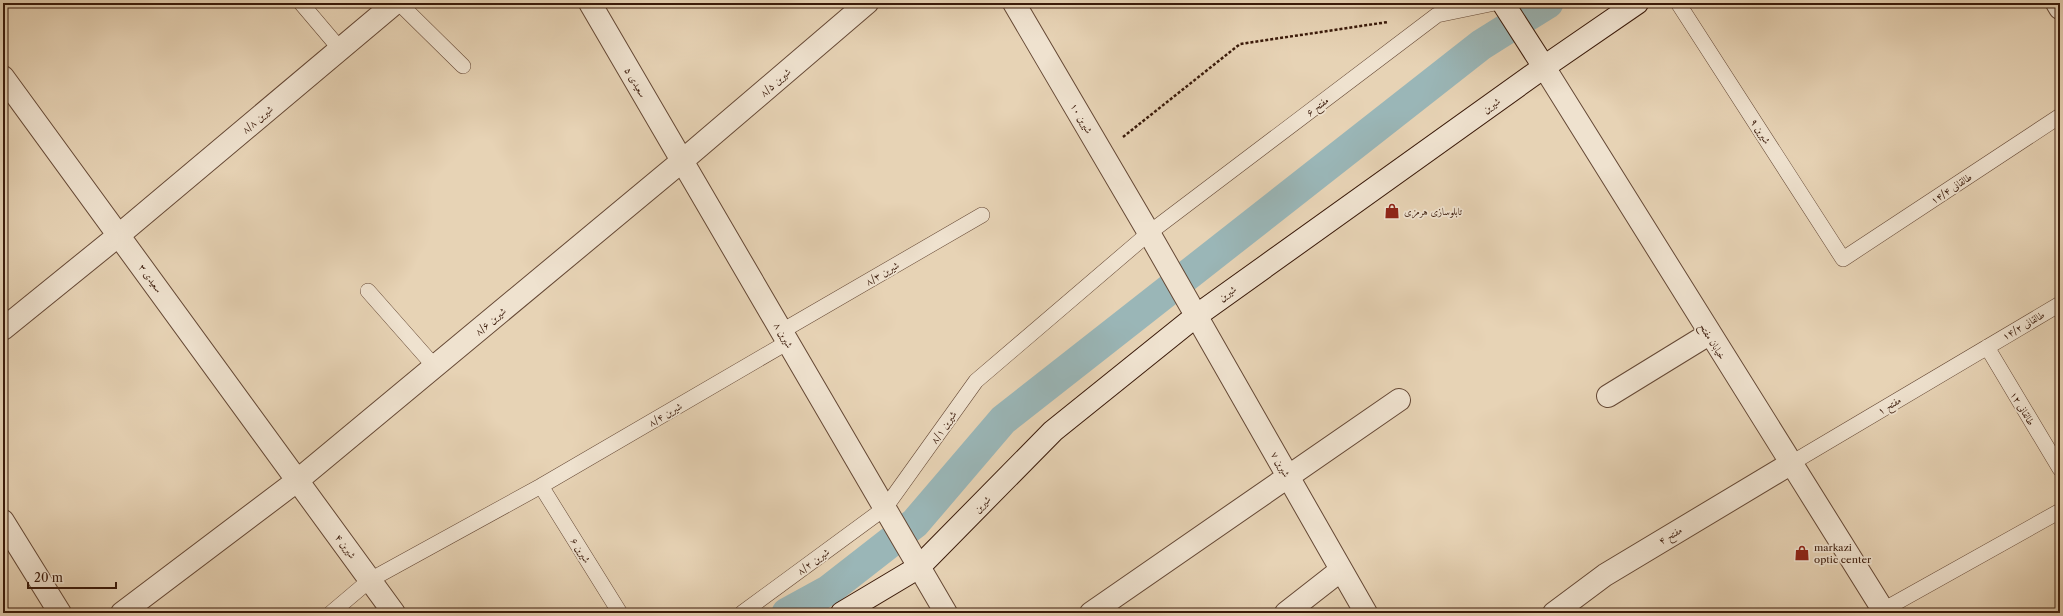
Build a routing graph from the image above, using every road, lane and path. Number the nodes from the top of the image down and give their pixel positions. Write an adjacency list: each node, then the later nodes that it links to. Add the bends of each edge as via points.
1 (301, 3): 14 (lane)
2 (395, 3): 14 (street, شیرین ۸/۸)
3 (399, 3): 15 (lane)
4 (590, 3): 20 (street, سعیدی ۵)
5 (867, 3): 20 (street, شیرین ۸/۵)
6 (1014, 3): 19 (street, شیرین ۱۰)
7 (1495, 3): 22 (lane, مفتح ۶, via 1437,15)
8 (1503, 3): 16 (street, خیابان مفتح)
9 (1637, 3): 16 (street, شیرین)
10 (1678, 3): 24 (lane, شیرین ۹)
11 (2057, 3): 12 (street)
12 (2060, 8)
13 (1390, 22): 19 (path, via 1240,44)
14 (340, 49): 23 (street, شیرین ۸/۸)
15 (463, 66)
16 (1544, 67): 27 (street, شیرین); 29 (street, خیابان مفتح)
17 (3, 77): 23 (street, سعیدی ۳)
18 (2060, 116): 24 (lane, طالقانی ۱۴/۴)
19 (1103, 154): 22 (street, شیرین ۱۰)
20 (682, 161): 30 (street, شیرین ۸); 33 (street, شیرین ۸/۶)
21 (982, 215): 30 (lane, شیرین ۸/۳)
22 (1149, 234): 27 (street, شیرین ۷); 32 (lane, مفتح ۶)
23 (119, 235): 28 (street, شیرین ۸/۸); 39 (street, سعیدی ۳)
24 (1843, 259)
25 (368, 291): 33 (lane)
26 (2060, 304): 31 (lane, طالقانی ۱۴/۲)
27 (1196, 316): 38 (street, شیرین ۷); 44 (street, شیرین, via 1053,431)
28 (3, 329)
29 (1709, 334): 34 (street); 36 (street, خیابان مفتح)
30 (785, 337): 40 (lane, شیرین ۸/۴); 41 (street, شیرین ۸)
31 (1987, 347): 36 (lane, مفتح ۱); 37 (lane, طالقانی ۱۲)
32 (1009, 353): 41 (lane, شیرین ۸/۱, via 976,381)
33 (435, 367): 39 (street, شیرین ۸/۶)
34 (1608, 396)
35 (1399, 400): 38 (street)
36 (1790, 464): 47 (street, خیابان مفتح); 59 (street, مفتح ۴, via 1605,575)
37 (2060, 469)
38 (1288, 476): 45 (street, شیرین ۷); 56 (street)
39 (298, 480): 46 (street, شیرین ۴); 49 (street, شیرین ۸/۶)
40 (541, 486): 46 (lane, شیرین ۸/۴); 52 (lane, شیرین ۶)
41 (885, 508): 44 (street, شیرین ۸); 53 (lane, شیرین ۸/۲)
42 (2060, 511): 47 (lane)
43 (3, 520): 48 (street)
44 (919, 567): 54 (street, شیرین); 55 (street, شیرین ۸)
45 (1341, 570): 57 (street); 58 (street, شیرین ۷)
46 (370, 580): 50 (lane, شیرین ۸/۴); 51 (street, شیرین ۴)
47 (1884, 612)
48 (60, 613)
49 (122, 613)
50 (331, 613)
51 (394, 613)
52 (620, 613)
53 (742, 613)
54 (842, 613)
55 (946, 613)
56 (1091, 613)
57 (1286, 613)
58 (1366, 613)
59 (1554, 613)

